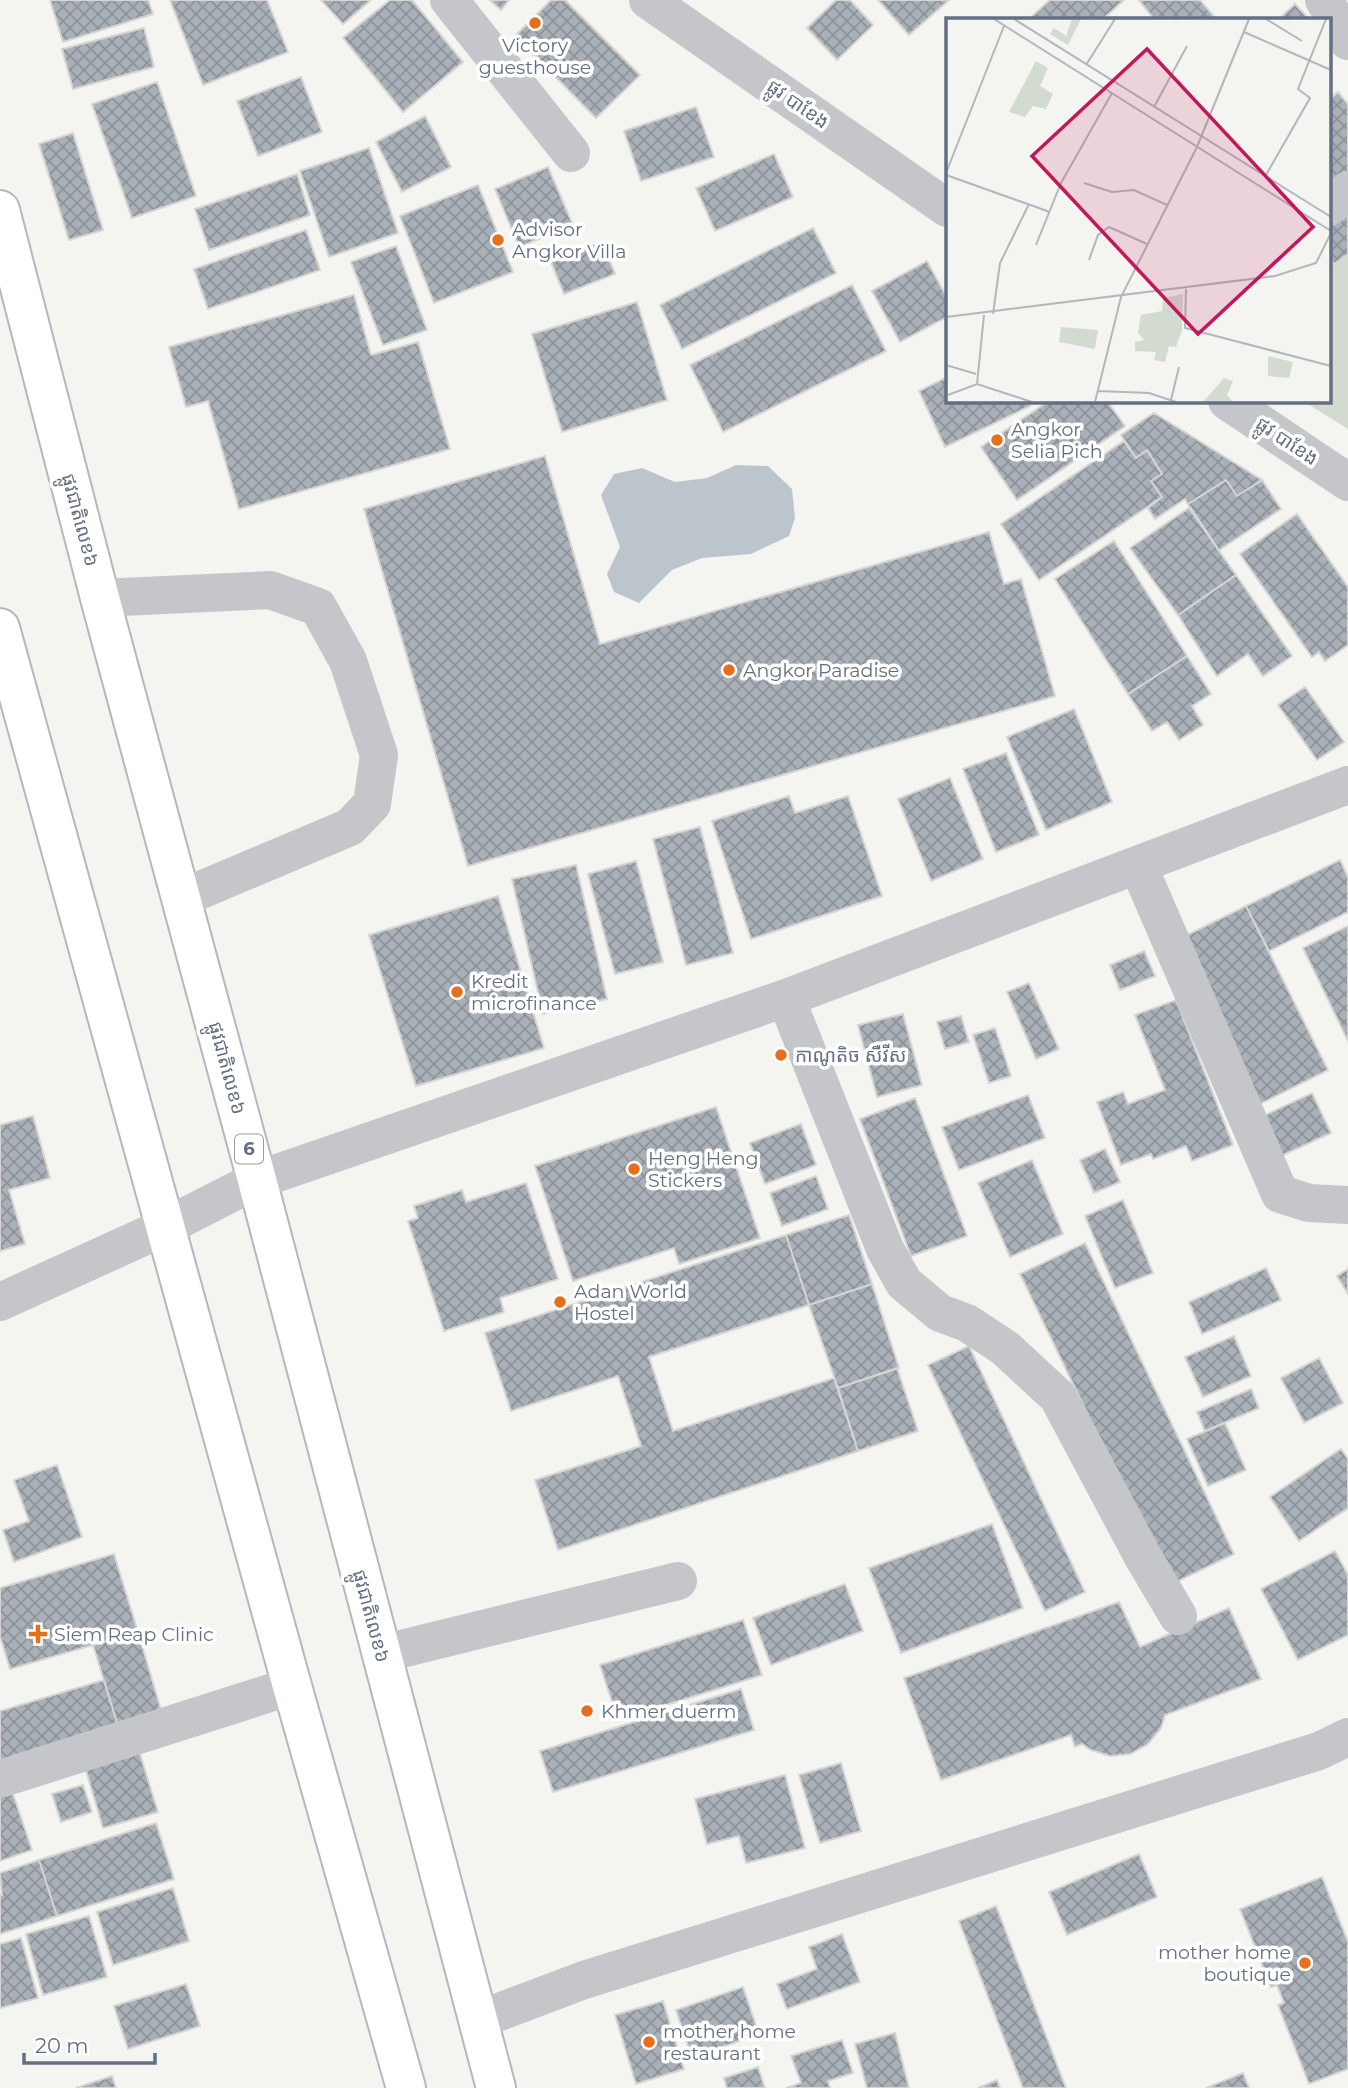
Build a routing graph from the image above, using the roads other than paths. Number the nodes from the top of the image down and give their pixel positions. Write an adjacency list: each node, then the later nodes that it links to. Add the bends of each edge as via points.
1 (449, 0): 5 (street)
2 (648, 0): 8 (street, ផ្លូវ បាខែង)
3 (1324, 0): 4 (street)
4 (1348, 41)
5 (571, 153)
6 (1348, 190): 7 (street)
7 (1330, 206)
8 (946, 207)
9 (0, 210): 12 (main road, ផ្លូវជាតិលេខ៦ / 6)
10 (1228, 402): 11 (street, ផ្លូវ បាខែង)
11 (1348, 482)
12 (100, 598): 16 (main road, ផ្លូវជាតិលេខ៦ / 6); 16 (street, via 270,590 318,607 348,661 379,755 372,804 350,827)
13 (0, 628): 20 (main road)
14 (1348, 785): 15 (street)
15 (1138, 865): 17 (street); 19 (street, via 1280,1194 1309,1203)
16 (182, 898): 18 (main road, ផ្លូវជាតិលេខ៦ / 6)
17 (786, 998): 18 (street); 23 (street, via 885,1249 904,1283 940,1313 967,1323 1005,1348 1058,1397)
18 (257, 1180): 20 (street); 24 (main road, ផ្លូវជាតិលេខ៦ / 6)
19 (1348, 1205)
20 (165, 1227): 21 (street); 25 (main road)
21 (0, 1302)
22 (678, 1581): 24 (street)
23 (1178, 1616)
24 (381, 1654): 28 (main road, ផ្លូវជាតិលេខ៦ / 6)
25 (292, 1686): 27 (street); 29 (main road)
26 (1348, 1737): 28 (street, via 1306,1755 583,1980)
27 (0, 1779)
28 (478, 2020): 30 (main road, ផ្លូវជាតិលេខ៦ / 6)
29 (406, 2088)
30 (496, 2088)

